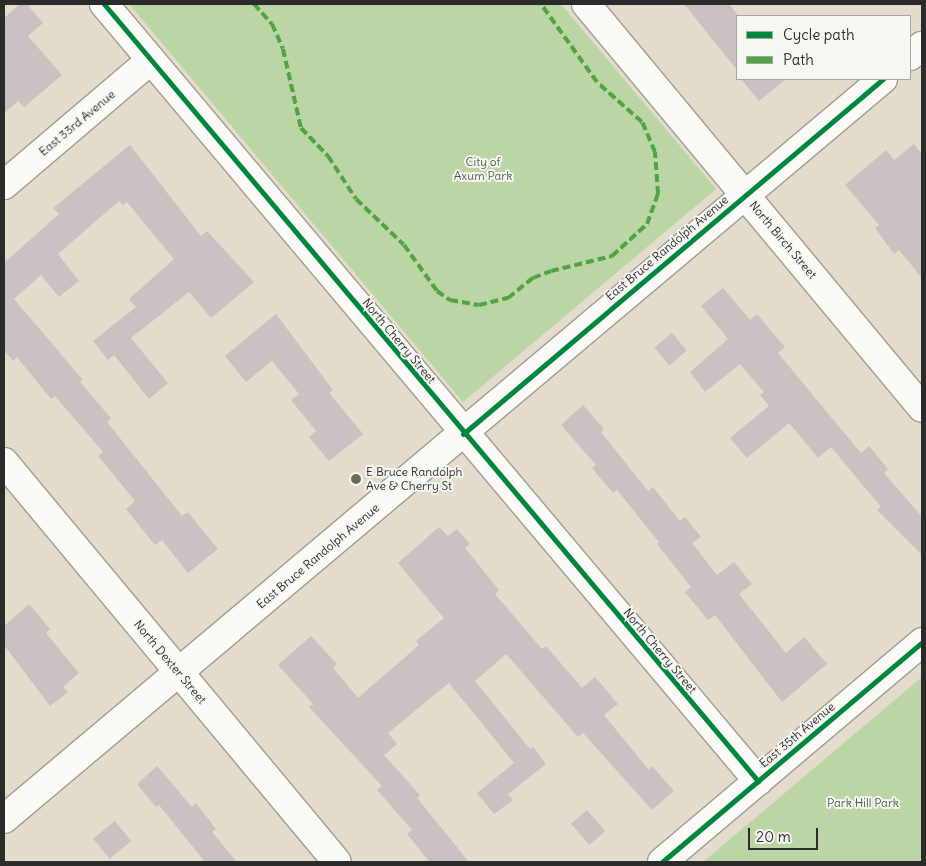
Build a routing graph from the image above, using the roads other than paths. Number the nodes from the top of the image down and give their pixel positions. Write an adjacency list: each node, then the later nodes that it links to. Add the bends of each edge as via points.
1 (104, 4): 5 (street, North Cherry Street)
2 (586, 4): 8 (street, North Birch Street)
3 (922, 46): 4 (street)
4 (911, 55)
5 (151, 60): 7 (street, East 33rd Avenue); 10 (street, North Cherry Street)
6 (882, 80): 8 (street, East Bruce Randolph Avenue)
7 (4, 185)
8 (746, 195): 9 (street, North Birch Street); 10 (street, East Bruce Randolph Avenue)
9 (922, 408)
10 (463, 434): 13 (street, East Bruce Randolph Avenue); 14 (street, North Cherry Street)
11 (4, 462): 13 (street, North Dexter Street)
12 (922, 642): 14 (street, East 35th Avenue)
13 (179, 672): 15 (street, East Bruce Randolph Avenue); 16 (street, North Dexter Street)
14 (758, 781): 17 (street, East 35th Avenue)
15 (4, 818)
16 (337, 862)
17 (662, 862)

